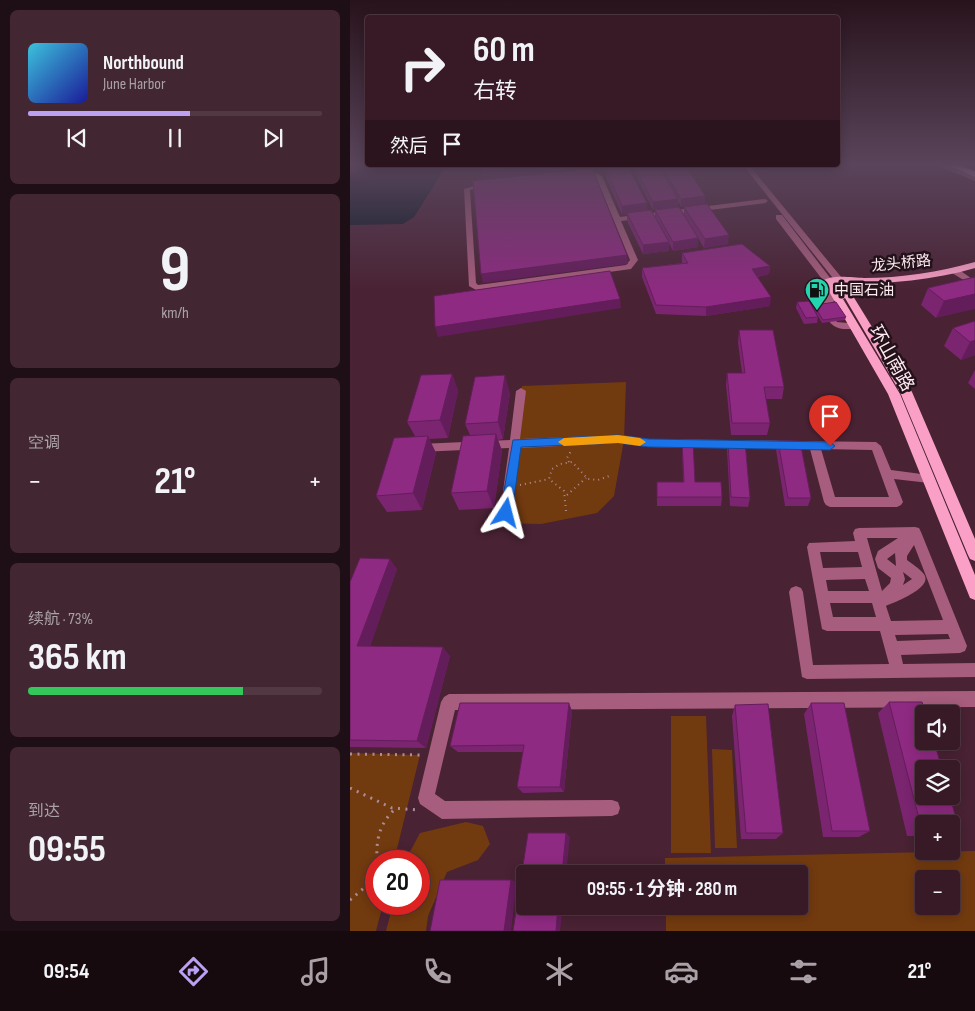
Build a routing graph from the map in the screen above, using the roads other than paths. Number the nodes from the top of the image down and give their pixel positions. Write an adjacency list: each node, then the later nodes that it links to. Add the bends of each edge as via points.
1 (468, 207): 6 (street, via 472,284 476,288 628,267 634,260)
2 (612, 207): 6 (street)
3 (712, 207): 6 (street)
4 (770, 207): 12 (street, 环山南路)
5 (777, 207): 12 (street, 环山南路)
6 (617, 219)
7 (975, 265): 8 (main road, 龙头桥路)
8 (955, 271): 10 (street); 12 (main road, 龙头桥路)
9 (975, 274): 10 (main road, 龙头桥路)
10 (964, 277): 11 (street); 12 (main road, 龙头桥路)
11 (975, 285)
12 (837, 289): 18 (main road, 环山南路, via 854,326 894,394); 22 (main road, 环山南路, via 906,392)
13 (522, 391): 14 (street)
14 (516, 443): 15 (street, via 618,439 649,443); 16 (street); 19 (street)
15 (814, 445): 17 (street, via 876,446); 17 (street, via 830,502 897,502)
16 (404, 449)
17 (886, 474): 18 (street)
18 (929, 479): 26 (main road, 环山南路)
19 (506, 513)
20 (915, 532): 21 (street, via 859,533); 28 (street, via 881,559 898,575 898,580 893,589); 28 (street, via 901,555 901,563 919,577 918,582); 30 (street)
21 (862, 546): 23 (street); 24 (street, via 813,548)
22 (975, 555)
23 (870, 573): 24 (street); 28 (street)
24 (818, 574): 27 (street)
25 (796, 592): 33 (street, via 807,672)
26 (975, 593)
27 (822, 597): 28 (street); 29 (street, via 827,624)
28 (878, 600): 29 (street)
29 (885, 626): 30 (street); 31 (street)
30 (952, 627): 31 (street, via 960,646)
31 (892, 648): 33 (street)
32 (975, 670): 33 (street)
33 (898, 671)
34 (975, 699): 35 (street, via 449,702 426,798 442,810)
35 (612, 808)

